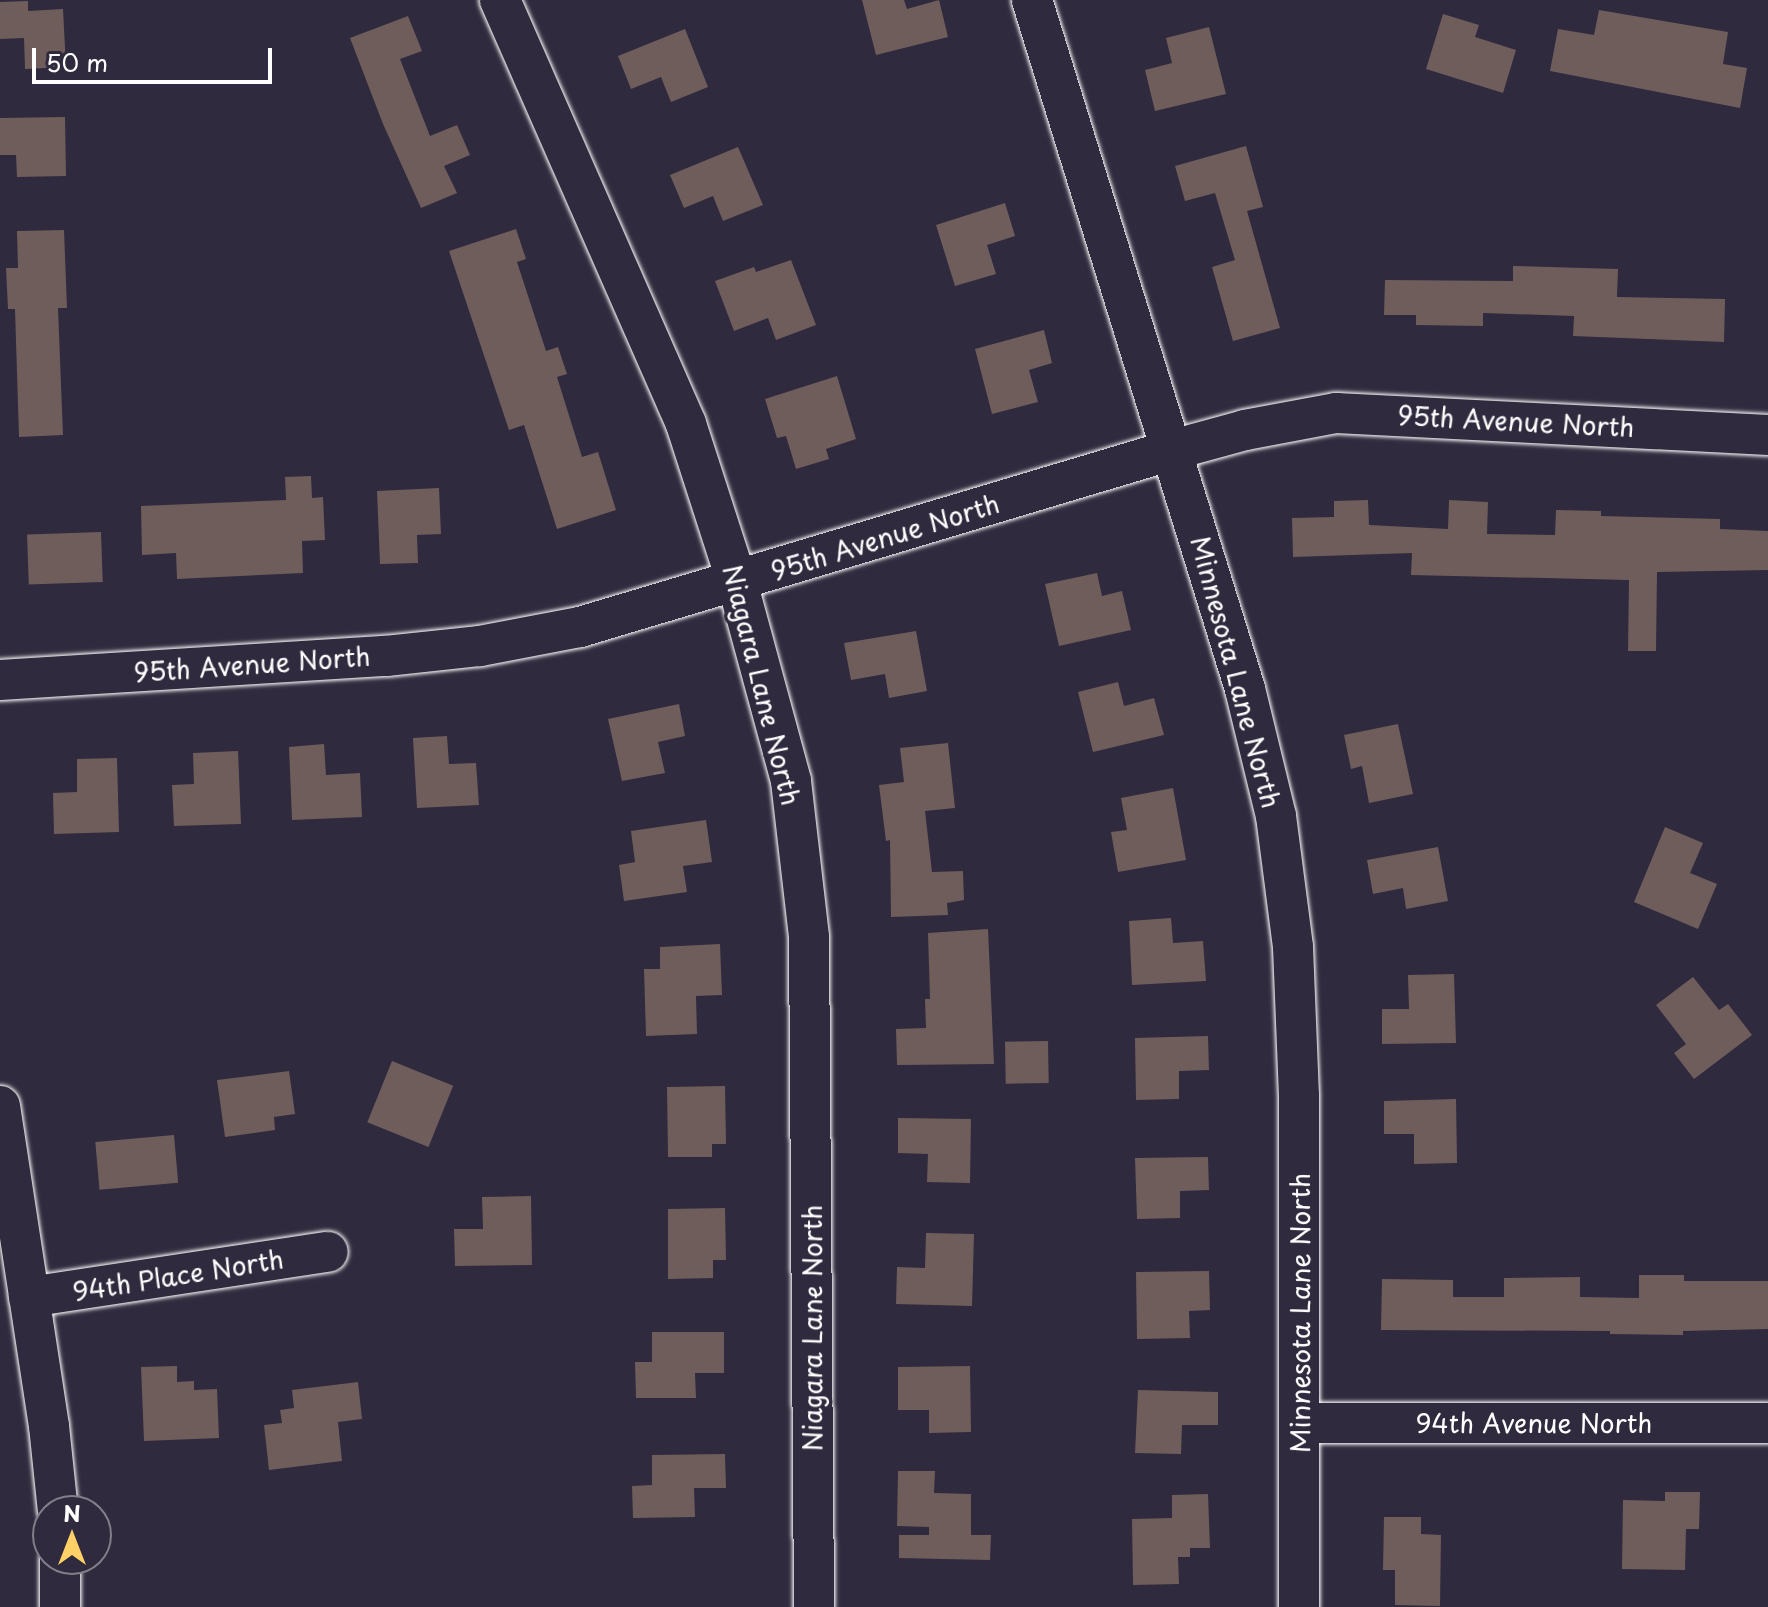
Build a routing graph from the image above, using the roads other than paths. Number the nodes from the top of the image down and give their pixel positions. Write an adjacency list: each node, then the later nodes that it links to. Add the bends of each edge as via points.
1 (500, 0): 5 (street, Niagara Lane North, via 686,424)
2 (1032, 0): 4 (street, Minnesota Lane North)
3 (1768, 435): 4 (street, 95th Avenue North, via 1336,413)
4 (1172, 450): 5 (street, 95th Avenue North); 10 (street, Minnesota Lane North, via 1245,689 1278,830 1296,1021)
5 (737, 582): 6 (street, 95th Avenue North, via 580,627 480,646); 15 (street, Niagara Lane North, via 791,781 809,937)
6 (0, 680)
7 (0, 1106): 9 (street)
8 (328, 1252): 9 (street, 94th Place North)
9 (29, 1297): 12 (street)
10 (1301, 1423): 11 (street, 94th Avenue North); 16 (street, Minnesota Lane North)
11 (1768, 1423)
12 (56, 1495)
13 (60, 1575): 14 (street)
14 (60, 1607)
15 (814, 1607)
16 (1299, 1607)

